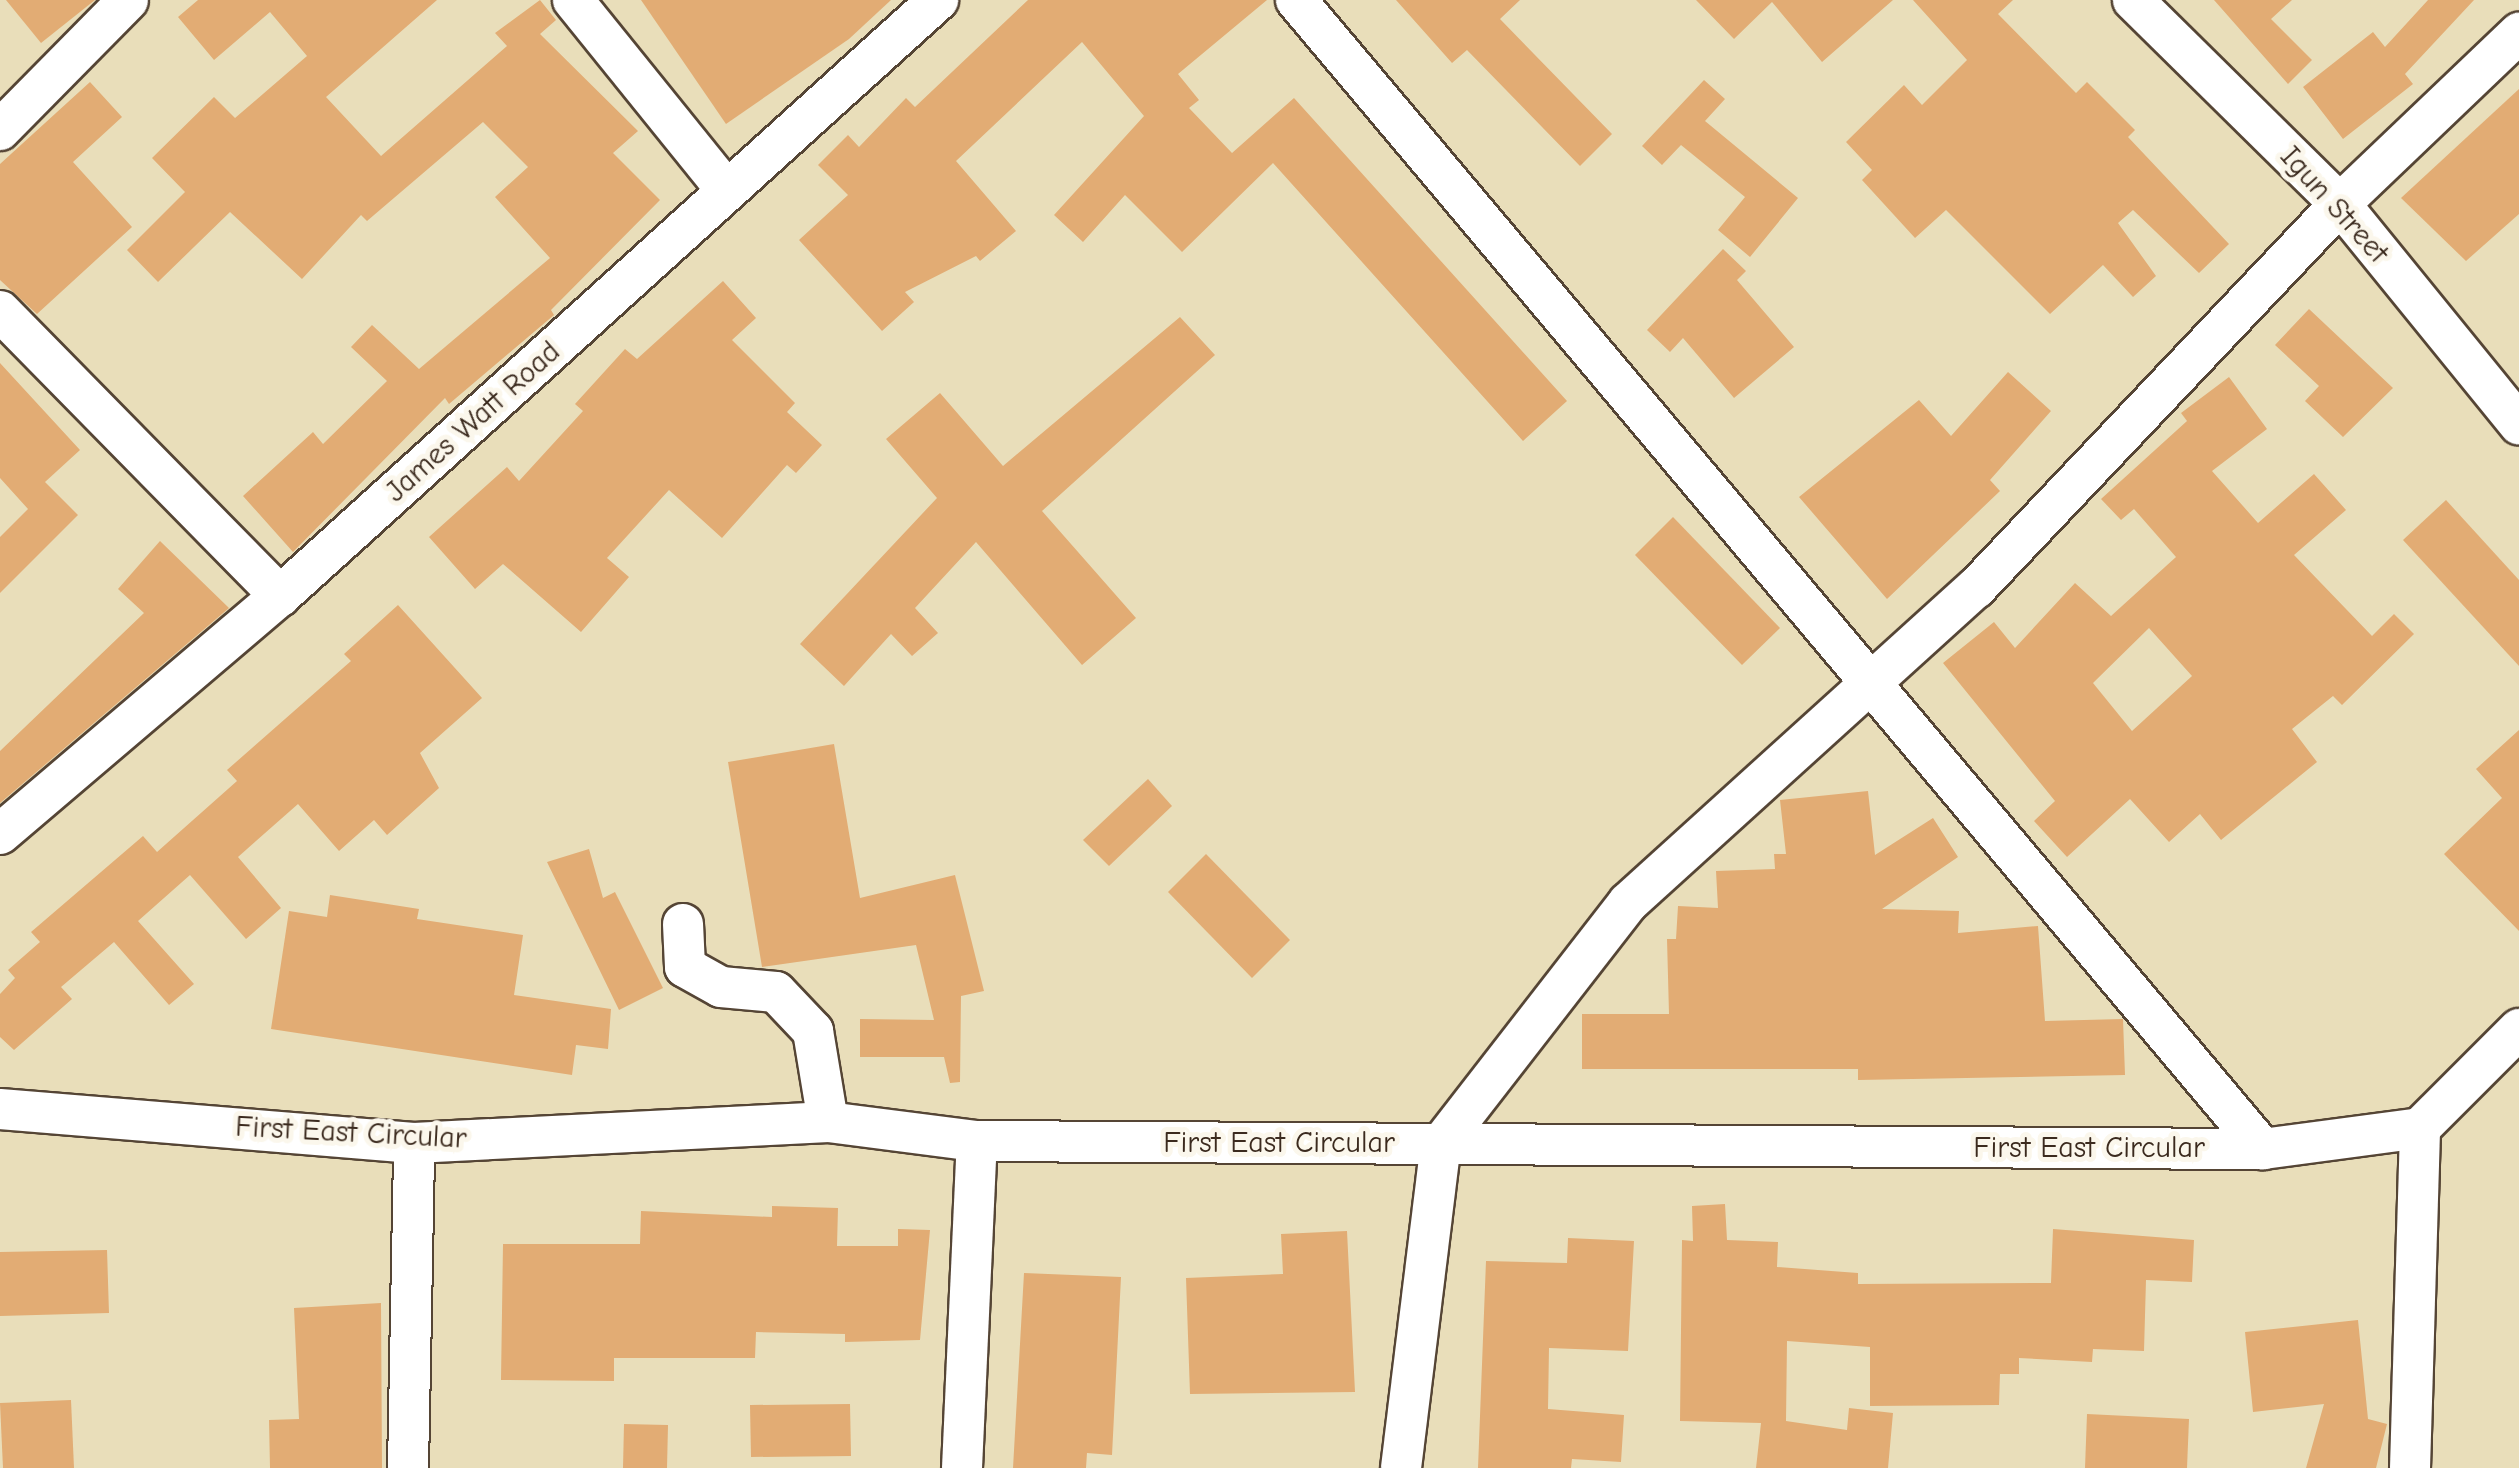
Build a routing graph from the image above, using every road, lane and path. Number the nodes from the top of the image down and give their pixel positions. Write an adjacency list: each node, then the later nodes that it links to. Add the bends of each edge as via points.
1 (128, 0): 7 (street)
2 (572, 0): 8 (street)
3 (938, 0): 8 (street, James Watt Road)
4 (1296, 0): 13 (street)
5 (2134, 0): 9 (street, Igun Street)
6 (2519, 33): 9 (street)
7 (0, 130)
8 (727, 191): 12 (street, James Watt Road)
9 (2340, 204): 11 (street, Igun Street); 13 (street, via 1976,588)
10 (0, 311): 12 (street)
11 (2519, 424)
12 (280, 596): 14 (street, James Watt Road)
13 (1871, 679): 22 (street, via 1628,903); 23 (street)
14 (0, 834)
15 (682, 924): 18 (street, via 686,968 721,988 776,992 812,1031)
16 (2519, 1029): 19 (street)
17 (0, 1109): 21 (street, First East Circular)
18 (828, 1122): 20 (street, First East Circular); 21 (street, First East Circular)
19 (2420, 1128): 23 (street, First East Circular); 27 (street)
20 (977, 1141): 22 (street, First East Circular); 25 (street)
21 (414, 1142): 24 (street)
22 (1442, 1144): 23 (street, First East Circular); 26 (street)
23 (2263, 1149)
24 (408, 1468)
25 (962, 1468)
26 (1401, 1468)
27 (2410, 1468)

